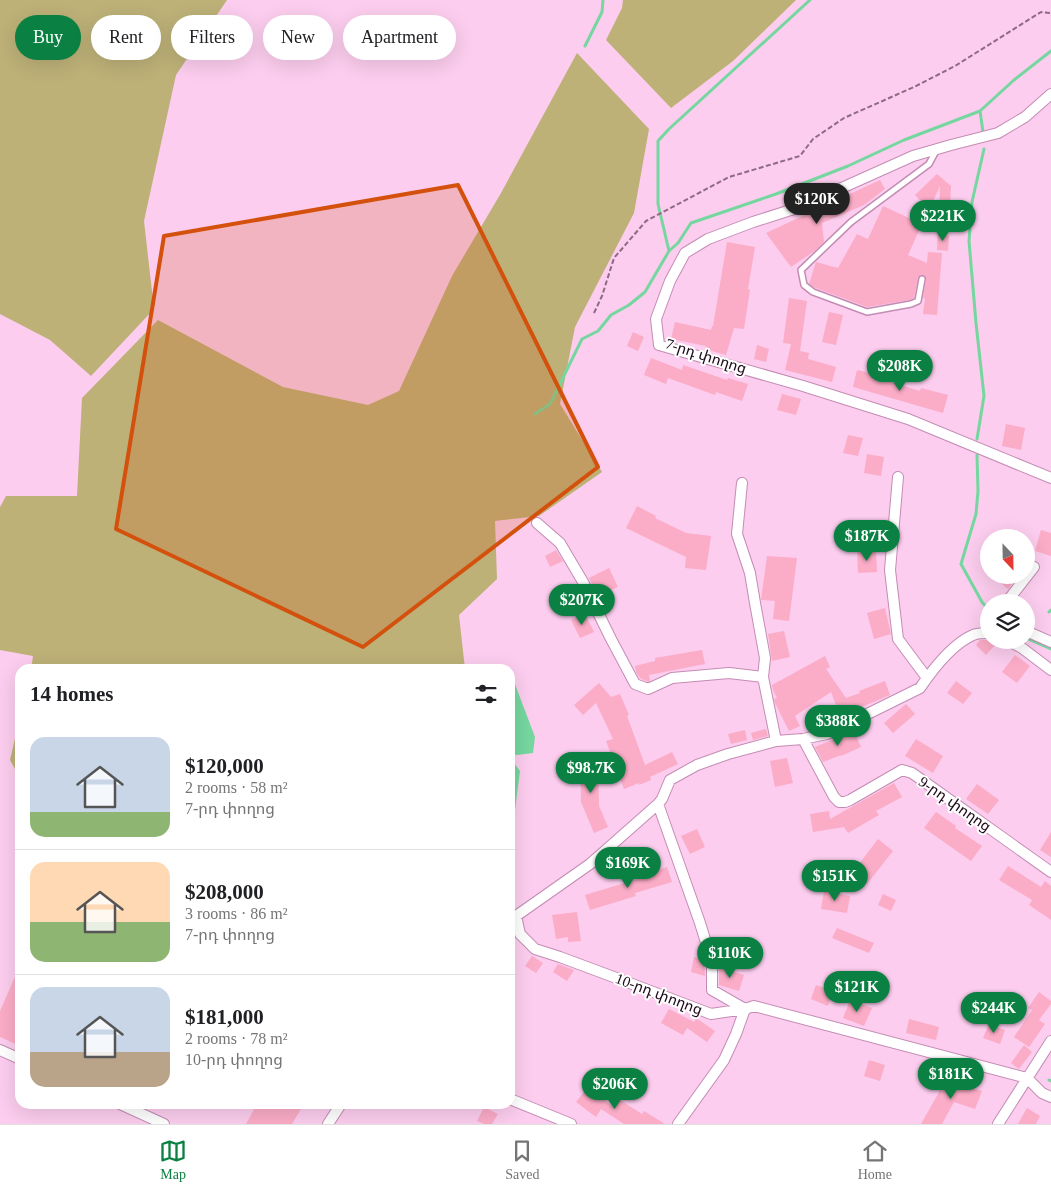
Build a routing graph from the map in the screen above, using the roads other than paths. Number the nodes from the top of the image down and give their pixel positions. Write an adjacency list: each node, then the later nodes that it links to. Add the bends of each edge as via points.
1 (1051, 94): 2 (street, 7-րդ փողոց, via 1025,117 998,133)
2 (937, 149): 3 (lane, via 929,164 851,222 801,270 804,285 813,292 867,312 918,301); 5 (street, 7-րդ փողոց, via 912,156 797,208 708,239 684,254 656,319 659,344 908,418)
3 (922, 279)
4 (898, 477): 16 (street, via 890,570 898,640)
5 (1051, 478)
6 (742, 483): 15 (street, via 737,534 756,603 764,658)
7 (537, 523): 15 (street, via 560,543 635,684 648,689 672,678 729,673)
8 (1021, 584): 9 (street)
9 (1013, 594)
10 (980, 634): 16 (street, via 955,646)
11 (1035, 636): 12 (street)
12 (1051, 642)
13 (1023, 649): 14 (street)
14 (1051, 670)
15 (763, 677): 18 (street)
16 (927, 678): 17 (street, via 920,688 827,734)
17 (803, 739): 18 (street); 20 (street, 9-րդ փողոց, via 839,802 850,800 902,770 912,773)
18 (776, 742): 19 (street, via 697,765 670,780)
19 (658, 804): 21 (street, via 590,864); 23 (street, via 712,962 712,990)
20 (1051, 872)
21 (515, 915)
22 (515, 921): 23 (street, 10-րդ փողոց, via 520,934 535,949 711,1014)
23 (745, 1009): 27 (street, 10-րդ փողոց, via 754,1006); 35 (street, via 724,1060)
24 (1051, 1040): 27 (street)
25 (0, 1050): 26 (street)
26 (15, 1057)
27 (1027, 1078): 28 (street, 10-րդ փողոց); 36 (street)
28 (1051, 1096)
29 (515, 1102): 34 (street)
30 (131, 1109): 32 (street)
31 (338, 1109): 33 (street)
32 (164, 1124)
33 (328, 1124)
34 (571, 1124)
35 (678, 1124)
36 (998, 1124)

